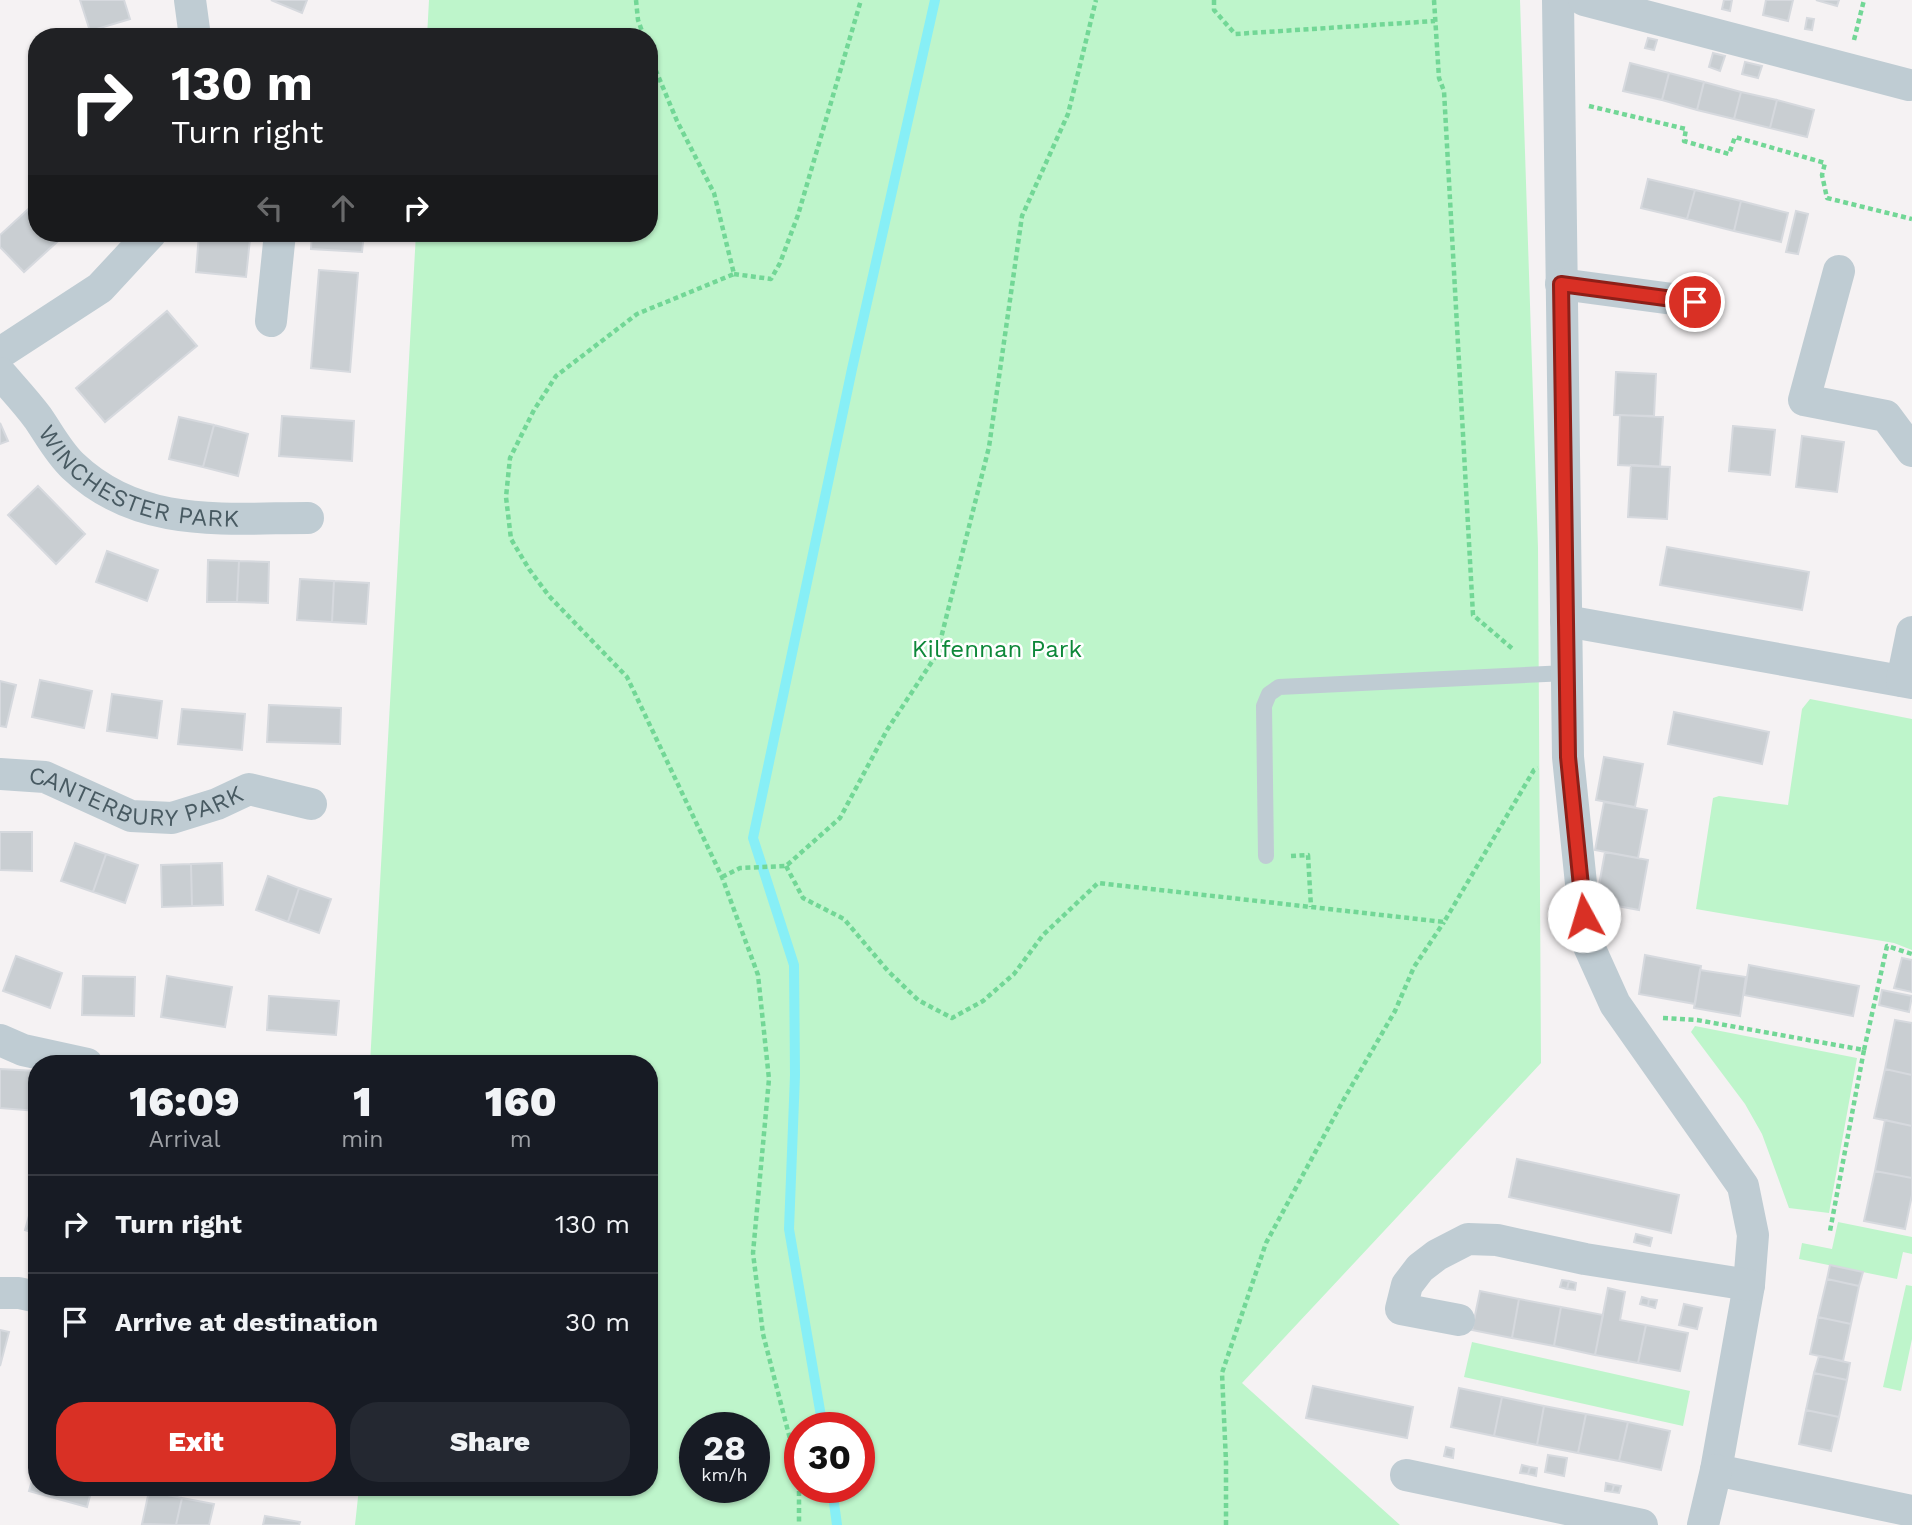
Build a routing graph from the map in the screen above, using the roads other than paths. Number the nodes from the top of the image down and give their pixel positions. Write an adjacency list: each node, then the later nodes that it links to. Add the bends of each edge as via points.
1 (190, 0): 4 (street)
2 (1558, 0): 9 (street)
3 (1584, 0): 5 (street)
4 (194, 28)
5 (1909, 85)
6 (143, 242): 12 (street, via 100,288)
7 (279, 242): 11 (street)
8 (1839, 271): 14 (street, via 1804,400 1885,416)
9 (1561, 284): 10 (street); 16 (street)
10 (1695, 302)
11 (271, 321)
12 (0, 353)
13 (0, 373): 15 (street, WINCHESTER PARK, via 72,466 109,492 145,508 195,519)
14 (1912, 452)
15 (308, 518)
16 (1566, 621): 18 (street); 19 (street)
17 (1912, 632): 19 (street)
18 (1567, 673): 22 (lane, via 1279,687 1269,694 1264,706); 25 (street, via 1568,757 1587,942 1615,1004 1743,1186 1753,1235)
19 (1907, 682)
20 (0, 775): 21 (street, CANTERBURY PARK, via 45,777 131,816 172,818 249,789)
21 (311, 803)
22 (1266, 856)
23 (0, 1040): 24 (street)
24 (46, 1055)
25 (1749, 1285): 28 (street, via 1468,1238 1420,1268 1407,1285 1401,1309); 29 (street)
26 (0, 1293): 27 (street)
27 (28, 1295)
28 (1459, 1320)
29 (1716, 1471): 31 (street); 33 (street)
30 (1406, 1475): 32 (street)
31 (1912, 1511)
32 (1642, 1525)
33 (1703, 1525)

